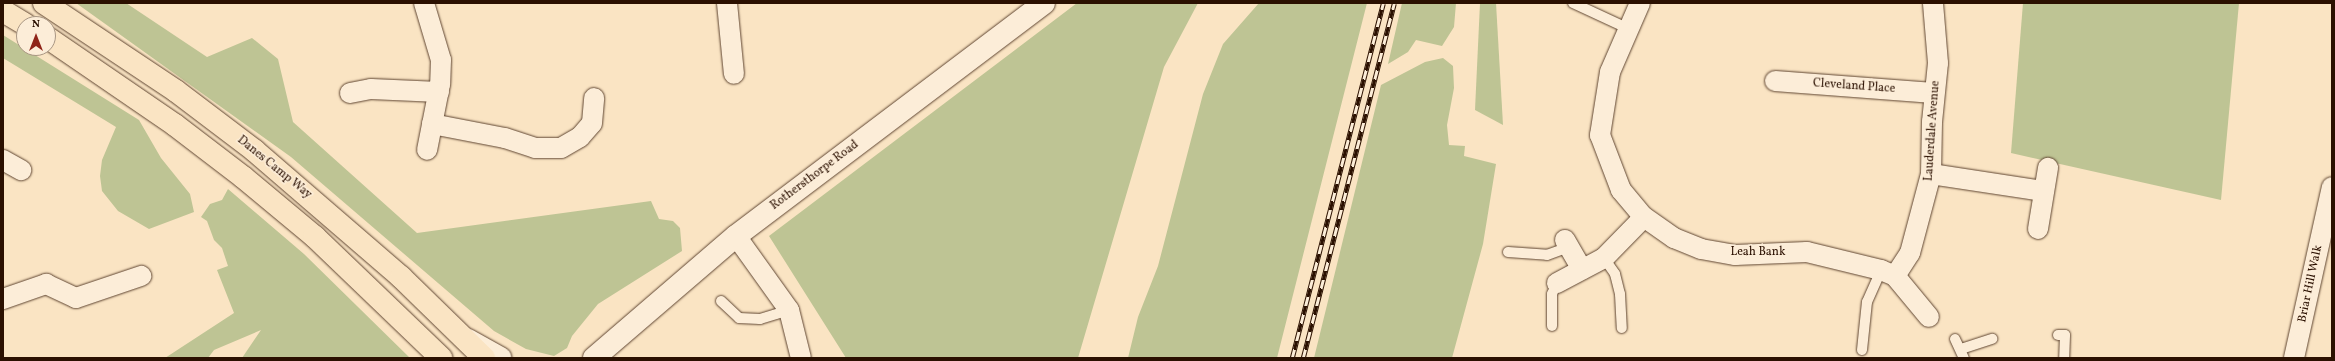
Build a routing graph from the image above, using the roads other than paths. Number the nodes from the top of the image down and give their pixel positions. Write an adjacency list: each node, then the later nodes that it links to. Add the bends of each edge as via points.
1 (44, 3): 45 (highway, Danes Camp Way, via 176,91 255,151 332,215)
2 (424, 3): 14 (street, via 441,60)
3 (728, 3): 12 (street)
4 (1044, 3): 28 (street, Rothersthorpe Road)
5 (1573, 3): 10 (lane)
6 (1640, 3): 10 (street, Leah Bank)
7 (1933, 3): 16 (street, Lauderdale Avenue, via 1938,63)
8 (3, 11): 9 (highway)
9 (16, 19)
10 (1627, 28): 26 (street, Leah Bank, via 1610,72 1600,135 1621,190)
11 (56, 43): 48 (highway, via 175,125 243,177 320,242)
12 (734, 74)
13 (1775, 81): 16 (street, Cleveland Place)
14 (439, 92): 15 (street, via 371,90); 18 (street)
15 (350, 93)
16 (1934, 93): 23 (street, Lauderdale Avenue)
17 (594, 98): 18 (street, via 592,123 580,138 561,148 535,148 505,138)
18 (432, 124): 19 (street)
19 (427, 150)
20 (3, 160): 22 (street)
21 (2048, 168): 25 (street)
22 (21, 170)
23 (1931, 174): 25 (street); 33 (street, Lauderdale Avenue, via 1910,253)
24 (2332, 188): 54 (street, Briar Hill Walk)
25 (2044, 191): 27 (street)
26 (1644, 217): 31 (street); 33 (street, Leah Bank, via 1674,238 1701,249 1735,255 1807,252)
27 (2038, 229)
28 (736, 236): 38 (street); 51 (street, Rothersthorpe Road)
29 (1567, 244): 30 (lane, via 1547,254); 32 (street)
30 (1508, 252)
31 (1604, 258): 32 (street); 41 (lane, via 1615,274 1620,294)
32 (1582, 269): 35 (street)
33 (1888, 273): 39 (street); 46 (lane, via 1866,302)
34 (141, 276): 36 (street, via 76,298 46,284)
35 (1558, 283): 40 (lane, via 1552,294)
36 (3, 299)
37 (721, 301): 38 (lane, via 739,318 760,319)
38 (789, 310): 52 (street)
39 (1929, 317)
40 (1552, 326)
41 (1622, 328)
42 (2058, 335): 53 (lane, via 2065,335)
43 (1955, 339): 47 (lane)
44 (1992, 339): 47 (lane)
45 (467, 340): 49 (highway, Danes Camp Way); 50 (street)
46 (1862, 350)
47 (1963, 354)
48 (441, 358)
49 (484, 358)
50 (500, 358)
51 (594, 358)
52 (801, 358)
53 (2064, 358)
54 (2294, 358)

